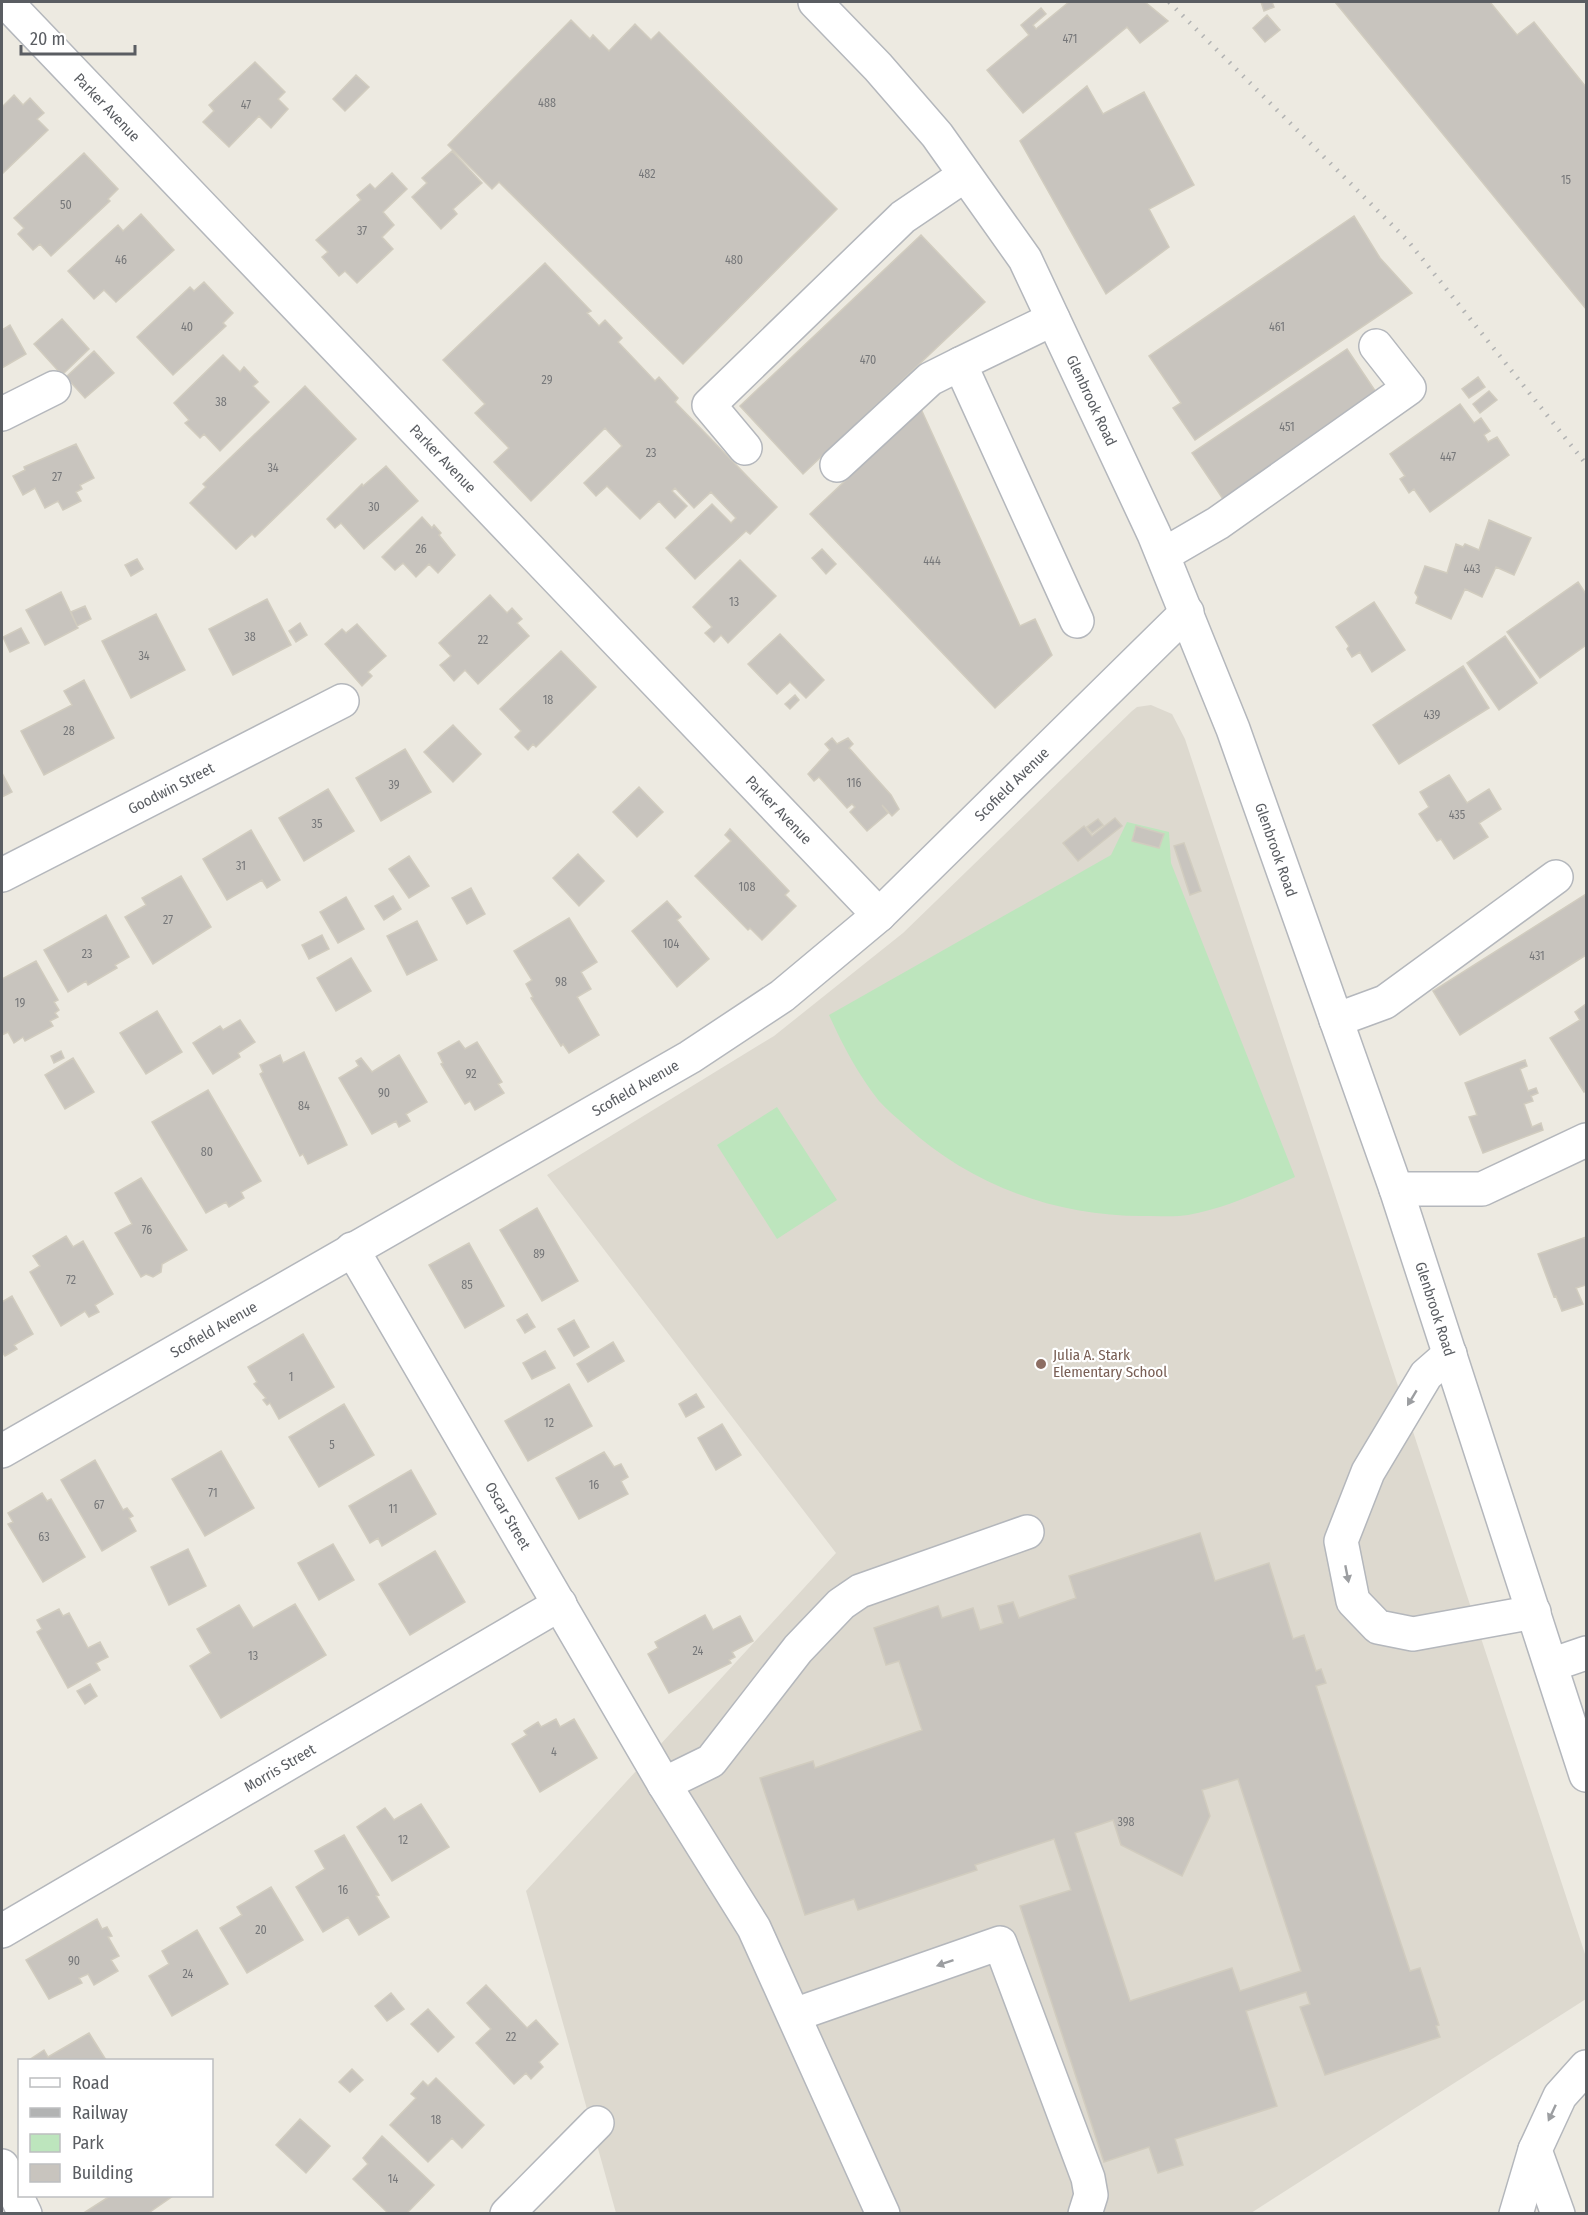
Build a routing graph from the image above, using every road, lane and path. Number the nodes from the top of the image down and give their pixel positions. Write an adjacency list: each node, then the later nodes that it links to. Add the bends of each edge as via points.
1 (6, 2): 17 (street, Parker Avenue)
2 (815, 2): 3 (street, Glenbrook Road, via 937,135)
3 (965, 175): 4 (street, Glenbrook Road, via 1025,259); 9 (street, via 903,217 709,405)
4 (1053, 319): 6 (street); 11 (street, Glenbrook Road)
5 (1376, 346): 11 (street, via 1409,388 1218,523)
6 (960, 364): 10 (street, via 930,379); 13 (street)
7 (54, 388): 8 (street)
8 (2, 414)
9 (745, 448)
10 (837, 465)
11 (1163, 555): 12 (street, Glenbrook Road)
12 (1187, 612): 17 (street, Scofield Avenue); 18 (street, Glenbrook Road, via 1233,729)
13 (1077, 621)
14 (342, 701): 15 (street, Goodwin Street)
15 (2, 875)
16 (1556, 877): 18 (street, via 1384,1002)
17 (879, 915): 21 (street, Scofield Avenue, via 782,996 690,1057)
18 (1336, 1020): 20 (street, Glenbrook Road)
19 (1587, 1140): 20 (street, via 1482,1189)
20 (1395, 1190): 22 (street, Glenbrook Road)
21 (352, 1249): 23 (street, Scofield Avenue); 25 (street, Oscar Street)
22 (1450, 1354): 26 (street, Glenbrook Road); 26 (street, one-way to 26, via 1426,1375 1368,1472 1341,1541 1353,1601 1378,1627 1413,1634)
23 (2, 1451)
24 (1027, 1532): 30 (street, via 860,1591 835,1610 798,1649 711,1761)
25 (560, 1604): 30 (street, Oscar Street); 31 (street, Morris Street)
26 (1534, 1612): 28 (street, Glenbrook Road)
27 (1587, 1653): 28 (street)
28 (1551, 1665): 29 (street, Glenbrook Road)
29 (1587, 1775)
30 (664, 1784): 32 (street, Oscar Street, via 754,1928)
31 (2, 1931)
32 (794, 2015): 39 (street, Oscar Street); 40 (street, one-way to 32, via 1091,2195 1088,2178 1000,1943)
33 (1587, 2067): 35 (street, one-way to 35, via 1560,2096)
34 (597, 2123): 38 (street)
35 (1534, 2150): 41 (street); 42 (street)
36 (2, 2166): 37 (street)
37 (25, 2214)
38 (507, 2214)
39 (883, 2214)
40 (1085, 2214)
41 (1516, 2214)
42 (1558, 2214)

